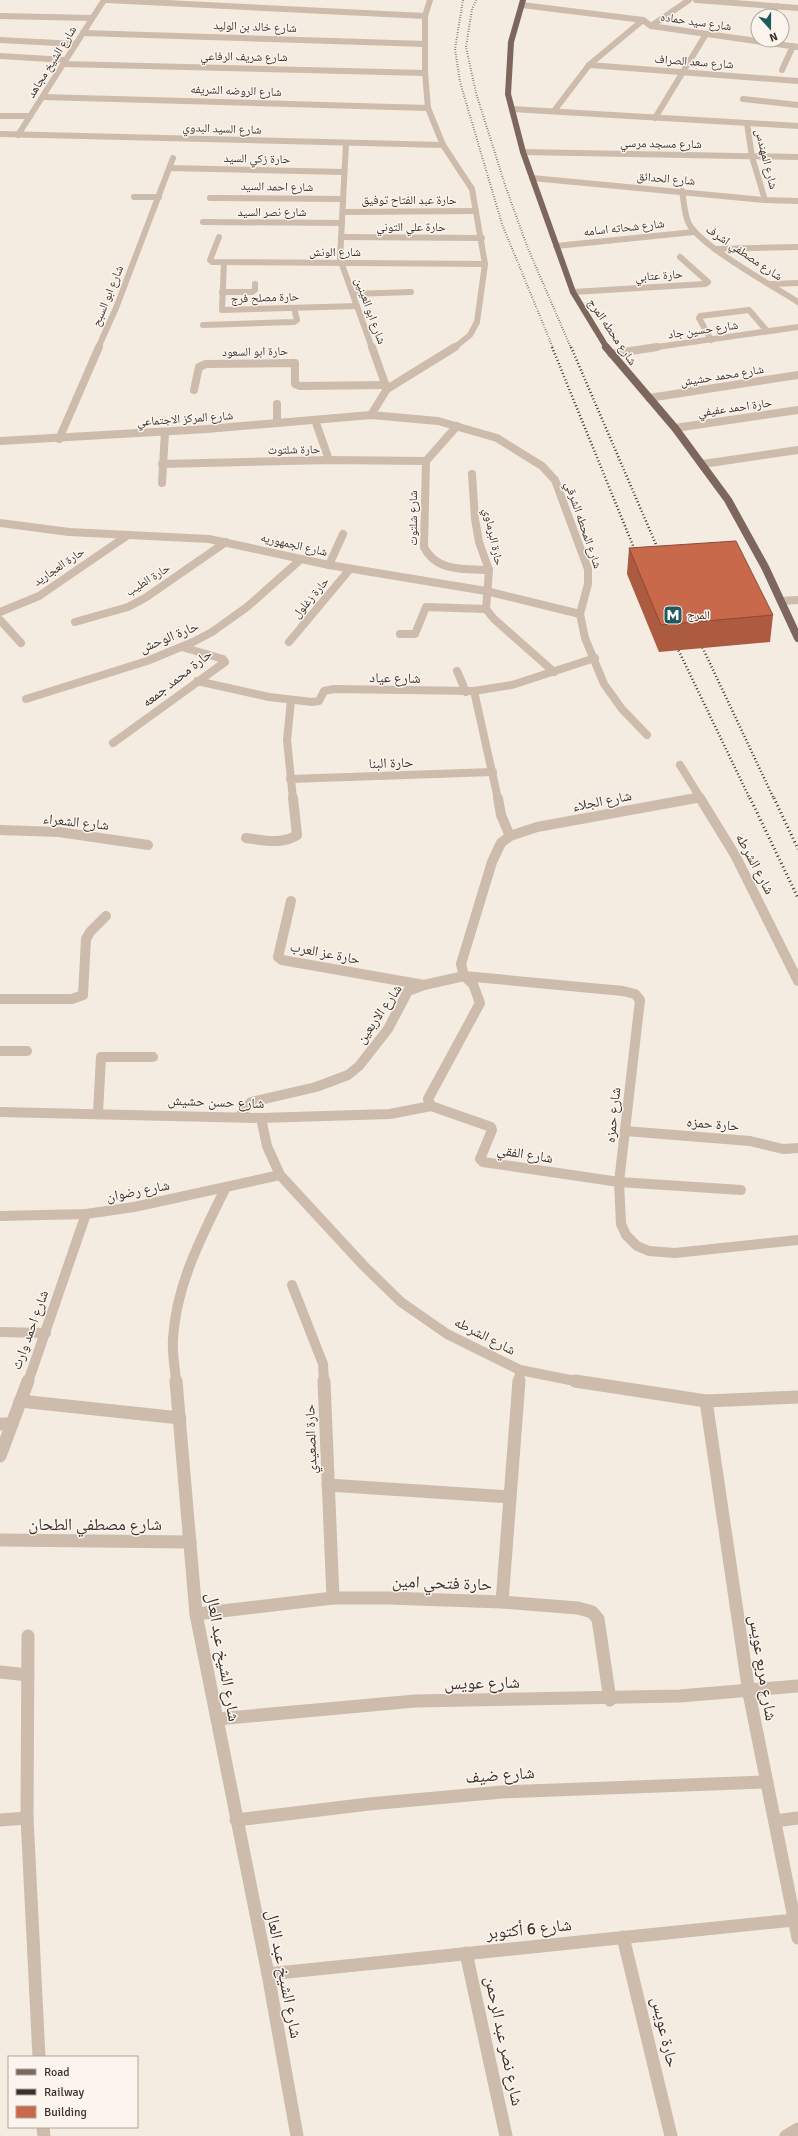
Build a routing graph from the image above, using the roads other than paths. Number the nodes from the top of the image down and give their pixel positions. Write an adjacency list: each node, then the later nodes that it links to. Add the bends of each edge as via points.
1 (105, 0): 9 (street); 10 (street, شارع الشيخ مجاهد)
2 (430, 0): 9 (street)
3 (689, 0): 12 (street)
4 (696, 0): 6 (street)
5 (522, 3): 11 (street, شارع سيد حماده); 31 (main road, شارع محطه المرج, via 511,42 508,94)
6 (776, 6): 7 (street)
7 (798, 8)
8 (0, 16): 10 (street)
9 (425, 16): 18 (street)
10 (92, 18): 13 (street, شارع الشيخ مجاهد)
11 (643, 20): 12 (street, شارع سيد حماده); 22 (street)
12 (651, 26): 14 (street, شارع سيد حماده)
13 (83, 32): 17 (street, شارع الشيخ مجاهد); 18 (street, شارع خالد بن الوليد)
14 (706, 34): 15 (street, شارع سيد حماده); 24 (street)
15 (750, 38)
16 (0, 40): 17 (street)
17 (76, 44): 21 (street, شارع الشيخ مجاهد)
18 (425, 44): 25 (street)
19 (796, 46): 23 (street)
20 (0, 56): 21 (street, شارع شريف الرفاعي)
21 (65, 62): 25 (street, شارع شريف الرفاعي); 27 (street, شارع الشيخ مجاهد)
22 (589, 65): 24 (street, شارع سعد الصراف); 32 (street)
23 (782, 70)
24 (683, 72): 26 (street, شارع سعد الصراف); 35 (street)
25 (425, 73): 30 (street)
26 (798, 80)
27 (43, 97): 30 (street, شارع الروضه الشريفه); 34 (street, شارع الشيخ مجاهد)
28 (743, 99): 29 (street)
29 (798, 105)
30 (428, 108): 41 (street)
31 (512, 109): 32 (street); 42 (main road, شارع محطه المرج)
32 (554, 111): 35 (street)
33 (0, 116): 34 (street)
34 (30, 116): 39 (street, شارع الشيخ مجاهد)
35 (655, 118): 36 (street)
36 (747, 123): 37 (street); 43 (street, شارع المهندس)
37 (798, 126)
38 (0, 134): 39 (street, شارع السيد البدوي)
39 (18, 135): 40 (street, شارع السيد البدوي)
40 (346, 143): 41 (street, شارع السيد البدوي); 47 (street, شارع ابو العينين)
41 (443, 145): 56 (street, via 472,189)
42 (523, 152): 43 (street, شارع مسجد مرسي); 48 (main road, شارع محطه المرج)
43 (752, 157): 44 (street, شارع مسجد مرسي); 54 (street, شارع المهندس)
44 (798, 157)
45 (173, 158): 46 (street, شارع ابو السبح)
46 (170, 168): 47 (street, حارة زكي السيد); 51 (street, شارع ابو السبح)
47 (344, 172): 53 (street, شارع ابو العينين)
48 (532, 178): 49 (street, شارع الحدائق); 64 (main road, شارع محطه المرج)
49 (682, 191): 54 (street, شارع الحدائق); 60 (street, شارع مصطفي اشرف, via 689,225)
50 (134, 196): 51 (street)
51 (159, 197): 98 (street, شارع ابو السبح, via 116,308)
52 (210, 198): 53 (street, شارع احمد السيد)
53 (343, 199): 57 (street, شارع ابو العينين)
54 (765, 200): 55 (street, شارع الحدائق)
55 (798, 201)
56 (476, 211): 57 (street, حارة عبد الفتاح توفيق); 63 (street)
57 (343, 212): 59 (street, شارع ابو العينين)
58 (203, 222): 59 (street, شارع نصر السيد)
59 (342, 223): 62 (street, شارع ابو العينين)
60 (694, 232): 64 (street, شارع شحاته اسامه); 66 (street, شارع مصطفي اشرف)
61 (219, 237): 68 (street, شارع الونش, via 210,261)
62 (341, 237): 63 (street, حارة علي التوني); 69 (street, شارع ابو العينين)
63 (482, 238): 70 (street)
64 (556, 246): 76 (main road, شارع محطه المرج)
65 (798, 247): 66 (street)
66 (715, 249): 72 (street, شارع مصطفي اشرف)
67 (680, 257): 76 (street, حارة عتابي, via 708,282)
68 (224, 262): 69 (street, شارع الونش); 74 (street, حارة مصلح فرج)
69 (341, 263): 70 (street, شارع الونش); 77 (street, شارع ابو العينين)
70 (485, 264): 87 (street, via 477,322 470,335 456,347)
71 (255, 284): 74 (street, via 255,290 252,292)
72 (772, 284): 73 (street); 78 (street, شارع مصطفي اشرف)
73 (798, 284)
74 (222, 292): 80 (street, حارة مصلح فرج, via 221,309 224,311)
75 (411, 292): 77 (street)
76 (573, 292): 85 (main road, شارع محطه المرج)
77 (353, 294): 79 (street, شارع ابو العينين)
78 (798, 302)
79 (357, 306): 80 (street, حارة مصلح فرج); 87 (street, شارع ابو العينين)
80 (294, 308): 81 (street, via 297,320 294,322)
81 (203, 325)
82 (798, 327): 83 (street, شارع حسين جاد)
83 (767, 332): 84 (street, شارع حسين جاد); 84 (street, via 749,310 700,316)
84 (711, 340): 85 (street, شارع حسين جاد)
85 (612, 354): 89 (main road, شارع محطه المرج)
86 (798, 375): 89 (street, شارع محمد حشيش)
87 (386, 387): 88 (street, حارة ابو السعود, via 300,386 295,384 295,363 206,364 199,367); 92 (street)
88 (194, 390)
89 (649, 398): 96 (main road, شارع محطه المرج)
90 (277, 404): 94 (street)
91 (798, 410): 96 (street, حارة احمد عفيفي)
92 (371, 415): 93 (street, شارع المركز الاجتماعي); 95 (street, شارع المحطه الشرقي, via 438,421)
93 (315, 420): 94 (street, شارع المركز الاجتماعي); 101 (street)
94 (277, 423): 97 (street, شارع المركز الاجتماعي)
95 (457, 426): 102 (street); 120 (street, شارع المحطه الشرقي, via 497,438 542,466 555,480 588,569 588,584)
96 (675, 428): 104 (main road, شارع محطه المرج)
97 (165, 432): 98 (street, شارع المركز الاجتماعي); 103 (street)
98 (59, 439): 99 (street, شارع المركز الاجتماعي)
99 (0, 441)
100 (798, 450): 104 (street)
101 (329, 460): 102 (street, حارة شلتوت); 103 (street, حارة شلتوت)
102 (426, 461): 114 (street, شارع شلتوت, via 426,553 432,560 449,566)
103 (162, 464): 106 (street)
104 (703, 464): 117 (main road, شارع محطه المرج, via 728,500)
105 (472, 474): 114 (street, حارة البرماوي, via 479,542)
106 (162, 483)
107 (0, 523): 109 (street, شارع الجمهوريه, via 69,532)
108 (343, 534): 112 (street)
109 (128, 535): 110 (street, شارع الجمهوريه, via 189,537); 119 (street, حارة العجاريد, via 39,596)
110 (226, 542): 111 (street, شارع الجمهوريه); 122 (street, حارة الطيب, via 145,598 128,607)
111 (300, 560): 112 (street, شارع الجمهوريه); 127 (street, حارة الوحش, via 243,612 221,628)
112 (329, 566): 113 (street, شارع الجمهوريه)
113 (350, 570): 115 (street, شارع الجمهوريه); 125 (street, حارة زغلول)
114 (489, 570): 115 (street, حارة البرماوي)
115 (486, 591): 118 (street, حارة البرماوي); 120 (street, شارع الجمهوريه)
116 (798, 600): 117 (street)
117 (781, 601): 124 (main road, شارع محطه المرج)
118 (486, 609): 123 (street, via 426,607 415,634); 130 (street, via 494,620)
119 (0, 612)
120 (580, 614): 128 (street, شارع المحطه الشرقي, via 585,638)
121 (0, 620): 126 (street)
122 (75, 622)
123 (400, 634)
124 (798, 638)
125 (289, 642)
126 (21, 643)
127 (182, 647): 131 (street, حارة محمد جمعه, via 225,660); 133 (street, حارة الوحش, via 149,661 37,693)
128 (595, 658): 130 (street, شارع عياد); 135 (street, شارع المحطه الشرقي, via 604,684 622,709)
129 (457, 671): 132 (street)
130 (554, 672): 132 (street, شارع عياد, via 512,685)
131 (197, 681): 134 (street, شارع عياد); 136 (street, حارة محمد جمعه)
132 (470, 692): 134 (street, شارع عياد, via 334,689 324,691 319,701); 138 (street)
133 (26, 699)
134 (291, 700): 139 (street, via 287,740)
135 (647, 735)
136 (113, 743)
137 (680, 765): 140 (street, شارع الشرطه)
138 (493, 772): 139 (street, حارة البنا); 142 (street, via 501,815)
139 (290, 779): 143 (street, via 297,836 284,841)
140 (700, 797): 142 (street, شارع الجلاء, via 537,827); 148 (street, شارع الشرطه, via 735,855)
141 (0, 830): 144 (street, شارع الشعراء, via 59,832)
142 (510, 836): 147 (street, via 501,843 492,862 461,964)
143 (246, 838)
144 (148, 844)
145 (291, 901): 149 (street, حارة عز العرب, via 278,957 282,960)
146 (106, 916): 150 (street, via 86,938 83,995 72,999)
147 (464, 976): 149 (street, شارع الاربعين); 154 (street, via 473,984 480,1003 428,1099); 159 (street, شارع حمزه, via 635,994 640,1000)
148 (798, 981)
149 (424, 985): 157 (street, شارع الاربعين, via 408,991 388,1029 359,1066 348,1075 316,1087 251,1102)
150 (0, 999)
151 (0, 1051): 152 (street)
152 (27, 1051)
153 (152, 1057): 156 (street, via 101,1057)
154 (431, 1106): 158 (street, شارع حسن حشيش, via 390,1114); 162 (street, شارع الفقي, via 491,1127 480,1159 483,1162)
155 (0, 1112): 156 (street, شارع حسن حشيش)
156 (98, 1112): 157 (street, شارع حسن حشيش)
157 (239, 1117): 158 (street, شارع حسن حشيش)
158 (261, 1118): 161 (street, شارع الشرطه, via 267,1146)
159 (625, 1130): 160 (street, حارة حمزه, via 750,1141 783,1149); 162 (street, شارع حمزه)
160 (798, 1148)
161 (280, 1175): 163 (street, شارع رضوان); 171 (street, شارع الشرطه, via 401,1302 447,1334)
162 (619, 1182): 164 (street, شارع الفقي); 167 (street, شارع حمزه, via 622,1224 626,1235 637,1246 649,1252 675,1253)
163 (226, 1187): 165 (street, شارع رضوان, via 134,1207); 175 (street, شارع الشيخ عبد العال, via 178,1293 173,1341)
164 (741, 1190)
165 (86, 1214): 166 (street, شارع رضوان); 170 (street, شارع احمد وارث)
166 (0, 1216)
167 (798, 1240)
168 (292, 1284): 178 (street, حارة الصعيدي, via 323,1364)
169 (0, 1332): 170 (street)
170 (46, 1333): 173 (street, شارع احمد وارث)
171 (520, 1370): 174 (street, شارع الشرطه, via 602,1386); 179 (street, حارة فتحي امين)
172 (798, 1397): 174 (street, شارع الشرطه)
173 (20, 1401): 175 (street); 176 (street, شارع احمد وارث)
174 (706, 1401): 189 (street, شارع مربع عويس)
175 (180, 1418): 181 (street, شارع الشيخ عبد العال)
176 (6, 1424): 177 (street, شارع احمد وارث)
177 (0, 1456)
178 (328, 1485): 179 (street); 182 (street, حارة الصعيدي)
179 (510, 1497): 183 (street, حارة فتحي امين)
180 (0, 1540): 181 (street, شارع مصطفي الطحان)
181 (190, 1542): 184 (street, شارع الشيخ عبد العال)
182 (333, 1598): 183 (street, حارة فتحي امين); 184 (street, حارة فتحي امين)
183 (502, 1602): 190 (street, via 578,1608 592,1612 598,1619)
184 (196, 1614): 191 (street, شارع الشيخ عبد العال)
185 (28, 1636): 187 (street)
186 (0, 1672): 187 (street)
187 (28, 1675): 193 (street)
188 (798, 1686): 189 (street, شارع عويس)
189 (749, 1693): 190 (street, شارع عويس); 192 (street, شارع مربع عويس)
190 (610, 1700): 191 (street, شارع عويس, via 480,1699)
191 (217, 1719): 196 (street, شارع الشيخ عبد العال)
192 (767, 1782): 196 (street, شارع ضيف, via 502,1792); 197 (street, شارع مربع عويس)
193 (27, 1818): 195 (street); 203 (street)
194 (798, 1818): 197 (street)
195 (0, 1820)
196 (236, 1820): 202 (street, شارع الشيخ عبد العال)
197 (775, 1821): 198 (street, شارع مربع عويس)
198 (794, 1920): 199 (street, شارع 6 أكتوبر); 200 (street, شارع مربع عويس)
199 (623, 1937): 201 (street, شارع 6 أكتوبر); 207 (street, حارة عويس)
200 (798, 1938)
201 (466, 1953): 202 (street, شارع 6 أكتوبر); 206 (street, شارع نصر عبد الرحمن)
202 (268, 1974): 205 (street, شارع الشيخ عبد العال)
203 (39, 2056)
204 (798, 2129): 208 (street)
205 (297, 2136)
206 (506, 2136)
207 (671, 2136)
208 (786, 2136)

